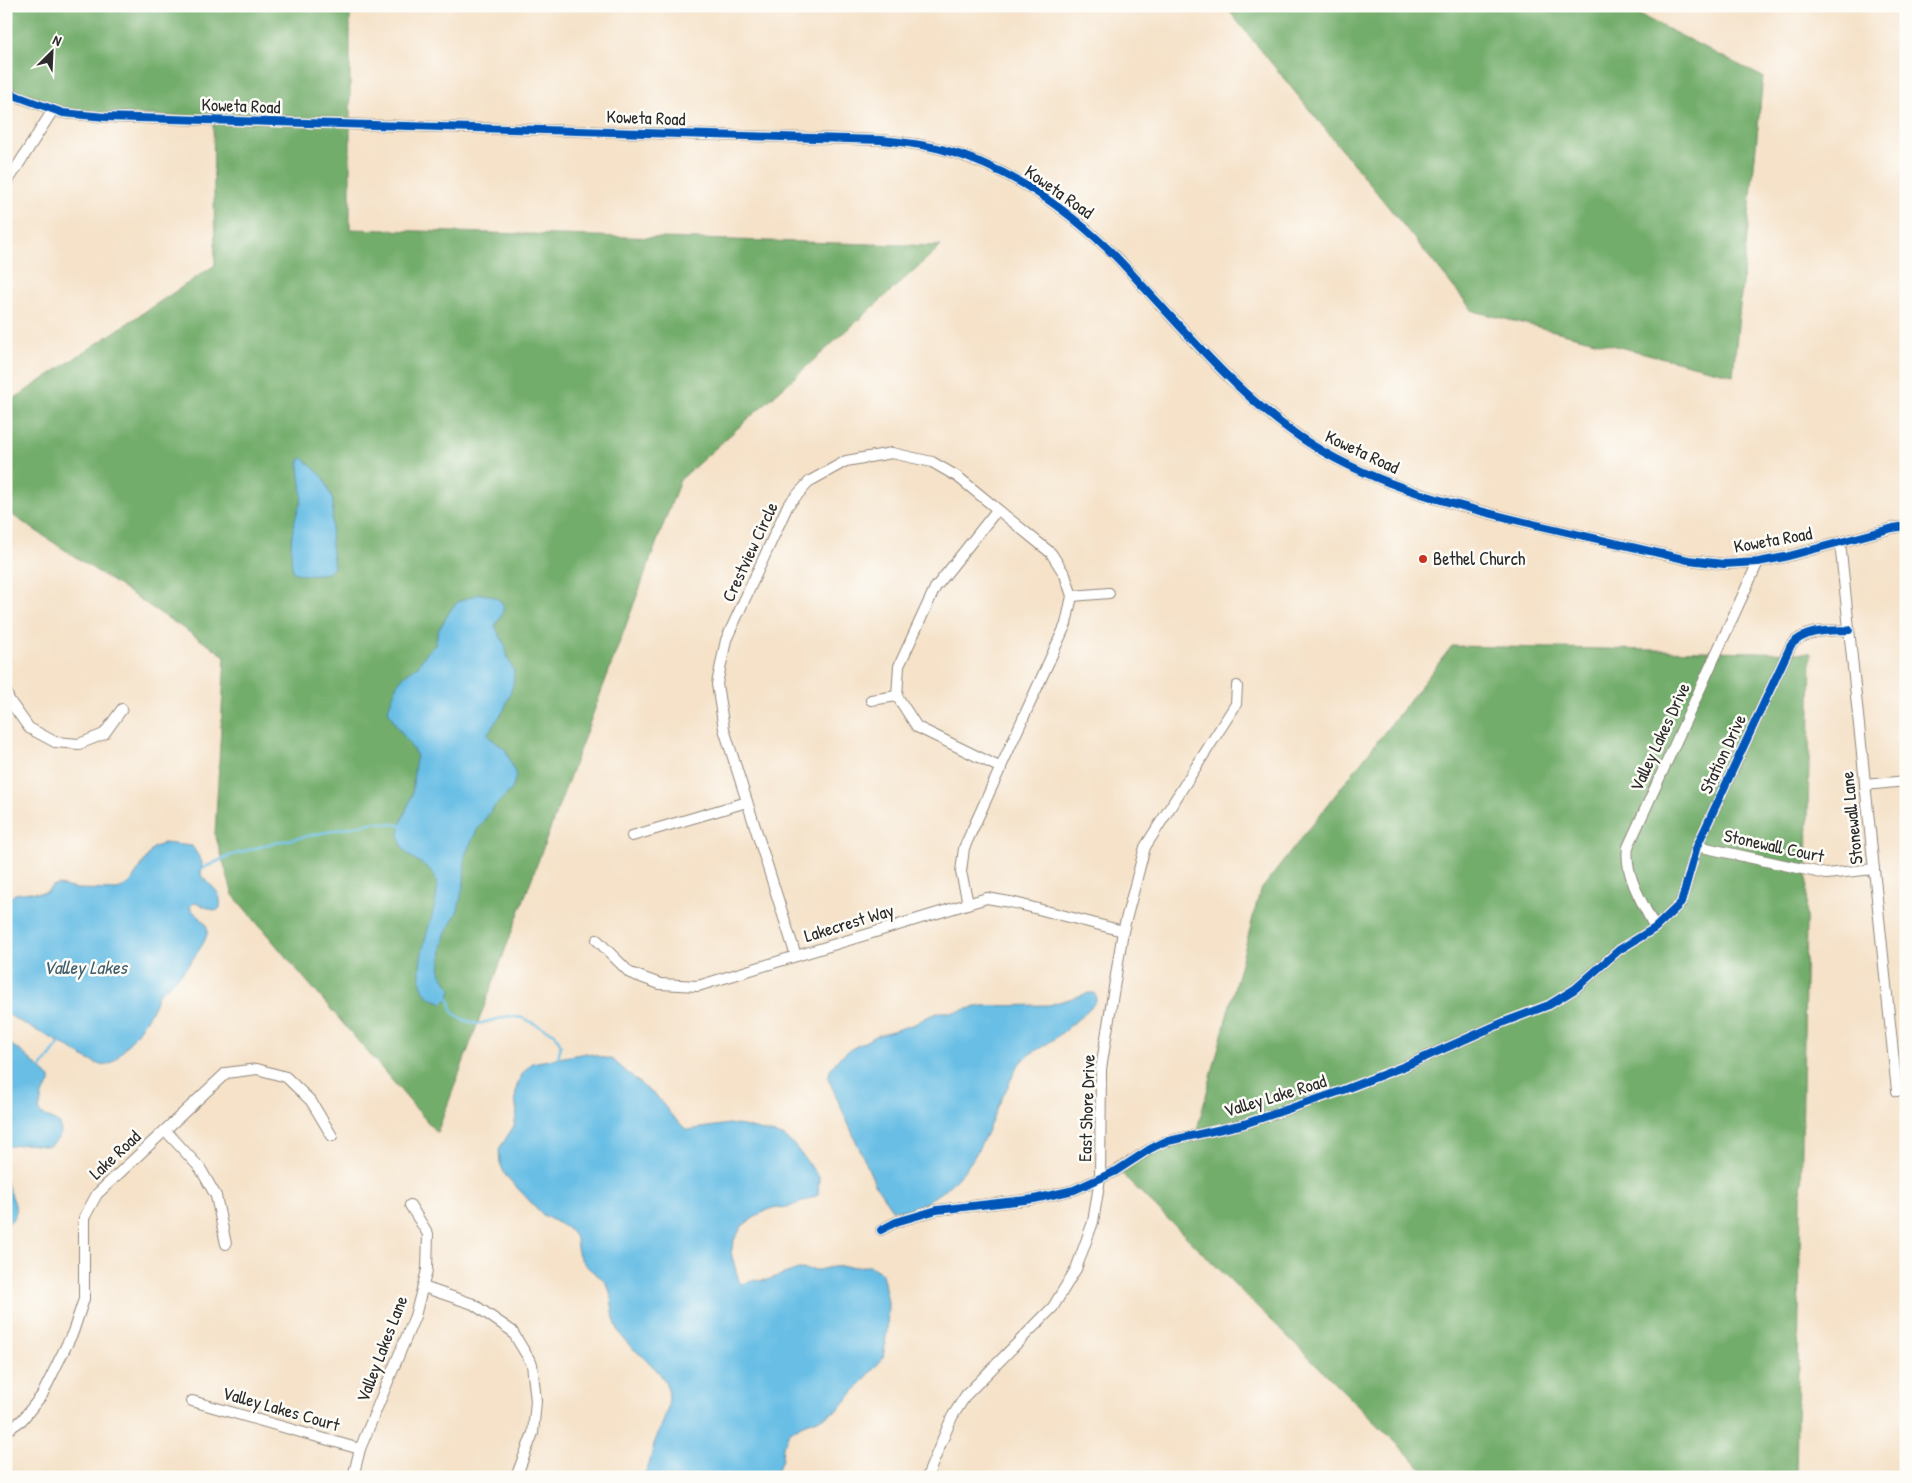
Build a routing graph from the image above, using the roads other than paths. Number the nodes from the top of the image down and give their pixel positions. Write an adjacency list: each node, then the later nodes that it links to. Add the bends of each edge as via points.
1 (6, 91): 2 (street, Koweta Road)
2 (53, 110): 3 (street); 7 (street, Koweta Road, via 105,117 881,140 943,150 1011,177 1072,216 1110,250 1244,394 1289,430 1340,460 1406,489 1479,511 1688,560 1724,564)
3 (6, 184)
4 (997, 510): 9 (street, Crestview Circle, via 1051,553 1065,575); 13 (street, via 935,588 899,666); 19 (street, Crestview Circle, via 958,478 932,462 892,453 846,461 810,481 788,506 726,640 717,684 724,729)
5 (1906, 526): 6 (street, Koweta Road)
6 (1840, 542): 7 (street, Koweta Road); 10 (street, Stonewall Lane)
7 (1758, 562): 24 (street, Valley Lakes Drive, via 1628,847 1628,872)
8 (1109, 593): 9 (street)
9 (1072, 596): 16 (street, via 1066,624)
10 (1849, 630): 18 (street, Stonewall Lane); 21 (street, Station Drive, via 1805,634 1791,646)
11 (1237, 686): 25 (street, East Shore Drive, via 1236,704 1145,847)
12 (6, 691): 15 (street, via 29,728 54,742 79,744 104,734)
13 (897, 696): 14 (street); 16 (street, via 917,727)
14 (871, 700)
15 (122, 709)
16 (1001, 768): 23 (street, via 964,848 961,872)
17 (1906, 781): 18 (street)
18 (1865, 785): 22 (street, Stonewall Lane)
19 (747, 802): 20 (street); 27 (street, Crestview Circle)
20 (632, 836)
21 (1697, 846): 22 (street, Stonewall Court, via 1826,874); 24 (street, Station Drive, via 1681,903)
22 (1874, 870): 28 (street, Stonewall Lane)
23 (968, 903): 25 (street, Lakecrest Way, via 987,898); 27 (street, Lakecrest Way)
24 (1655, 928): 31 (street, Valley Lake Road, via 1619,950 1575,989 1549,1005 1338,1092 1244,1124 1164,1142)
25 (1124, 932): 31 (street, East Shore Drive, via 1101,1069)
26 (597, 940): 27 (street, Lakecrest Way, via 630,974 660,984 698,986)
27 (796, 956)
28 (1897, 1091)
29 (165, 1130): 30 (street, Lake Road, via 226,1073 257,1069 286,1077 311,1101); 34 (street, via 200,1168 216,1196); 37 (street, Lake Road, via 97,1194 84,1218 84,1299 73,1332 42,1395 22,1420)
30 (332, 1136)
31 (1100, 1179): 33 (street, Valley Lake Road, via 1074,1190 1034,1199 937,1210); 41 (street, East Shore Drive, via 1093,1222 1076,1269 1053,1308 966,1395 952,1417)
32 (410, 1205): 35 (street, Valley Lakes Lane, via 428,1234)
33 (881, 1230)
34 (226, 1244)
35 (423, 1287): 38 (street, Valley Lakes Lane, via 415,1316); 40 (street, via 473,1304 512,1331 532,1364 536,1401 533,1433)
36 (192, 1401): 38 (street, Valley Lakes Court)
37 (6, 1431)
38 (360, 1449): 39 (street, Valley Lakes Lane)
39 (353, 1477)
40 (516, 1477)
41 (927, 1477)

